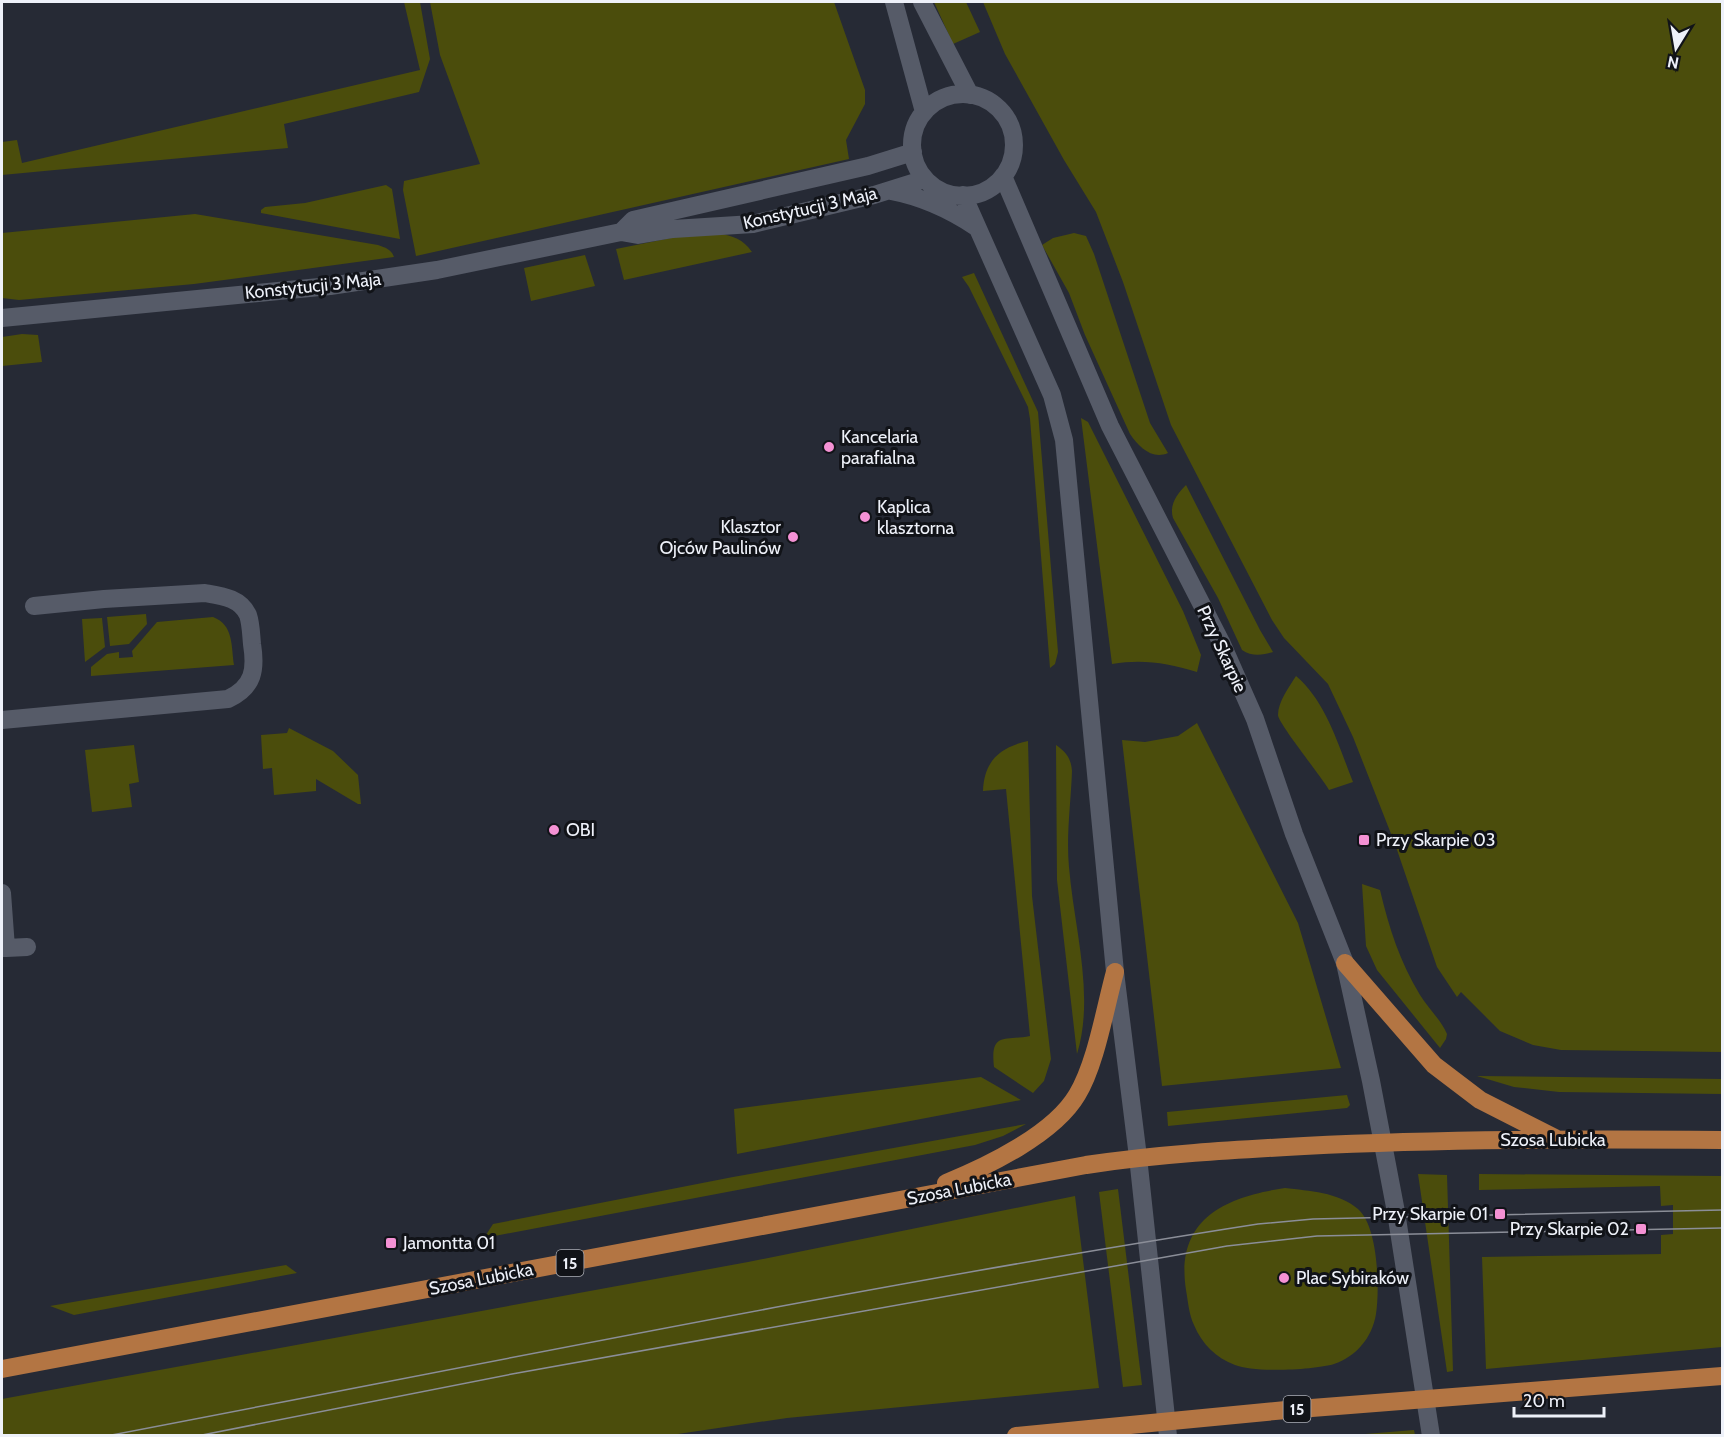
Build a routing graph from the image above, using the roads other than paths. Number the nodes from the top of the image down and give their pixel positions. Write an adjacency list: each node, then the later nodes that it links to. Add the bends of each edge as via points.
1 (894, 2): 4 (street)
2 (922, 2): 3 (street)
3 (970, 95): 4 (street, via 945,97); 6 (street, via 994,105 1010,126 1014,152)
4 (924, 112): 5 (street, via 914,131)
5 (913, 152): 7 (street); 11 (street, Konstytucji 3 Maja, via 633,220)
6 (1004, 176): 9 (street, via 992,187); 18 (street, Przy Skarpie, via 1110,426 1221,642 1255,719 1294,834)
7 (925, 179): 8 (street, Konstytucji 3 Maja); 9 (street, via 942,191)
8 (889, 190): 10 (street, via 916,195); 11 (street, Konstytucji 3 Maja, via 753,224 638,235)
9 (963, 195): 10 (street)
10 (976, 227): 19 (street, via 1052,395 1064,440)
11 (621, 232): 12 (street, Konstytucji 3 Maja, via 437,270 330,286)
12 (2, 318)
13 (34, 606): 14 (street, via 104,598 222,595 245,608 255,664 252,676 238,694 228,699)
14 (2, 720)
15 (2, 893): 17 (street)
16 (27, 947): 17 (street)
17 (4, 948)
18 (1345, 963): 20 (main road, via 1434,1065 1480,1100); 22 (street, Przy Skarpie)
19 (1114, 972): 23 (street); 24 (main road, via 1088,1073 1069,1107 1035,1137 969,1174)
20 (1557, 1139): 21 (main road, Szosa Lubicka / 15); 22 (main road, Szosa Lubicka / 15)
21 (1722, 1140)
22 (1383, 1142): 23 (main road, 15); 27 (street)
23 (1138, 1157): 24 (main road, Szosa Lubicka / 15); 28 (street)
24 (912, 1197): 25 (main road, Szosa Lubicka / 15)
25 (2, 1369)
26 (1722, 1376): 27 (main road, 15)
27 (1427, 1400): 28 (main road, 15, via 1286,1410); 30 (street)
28 (1167, 1428): 29 (main road, 15, via 1134,1424)
29 (1016, 1436)
30 (1431, 1436)

